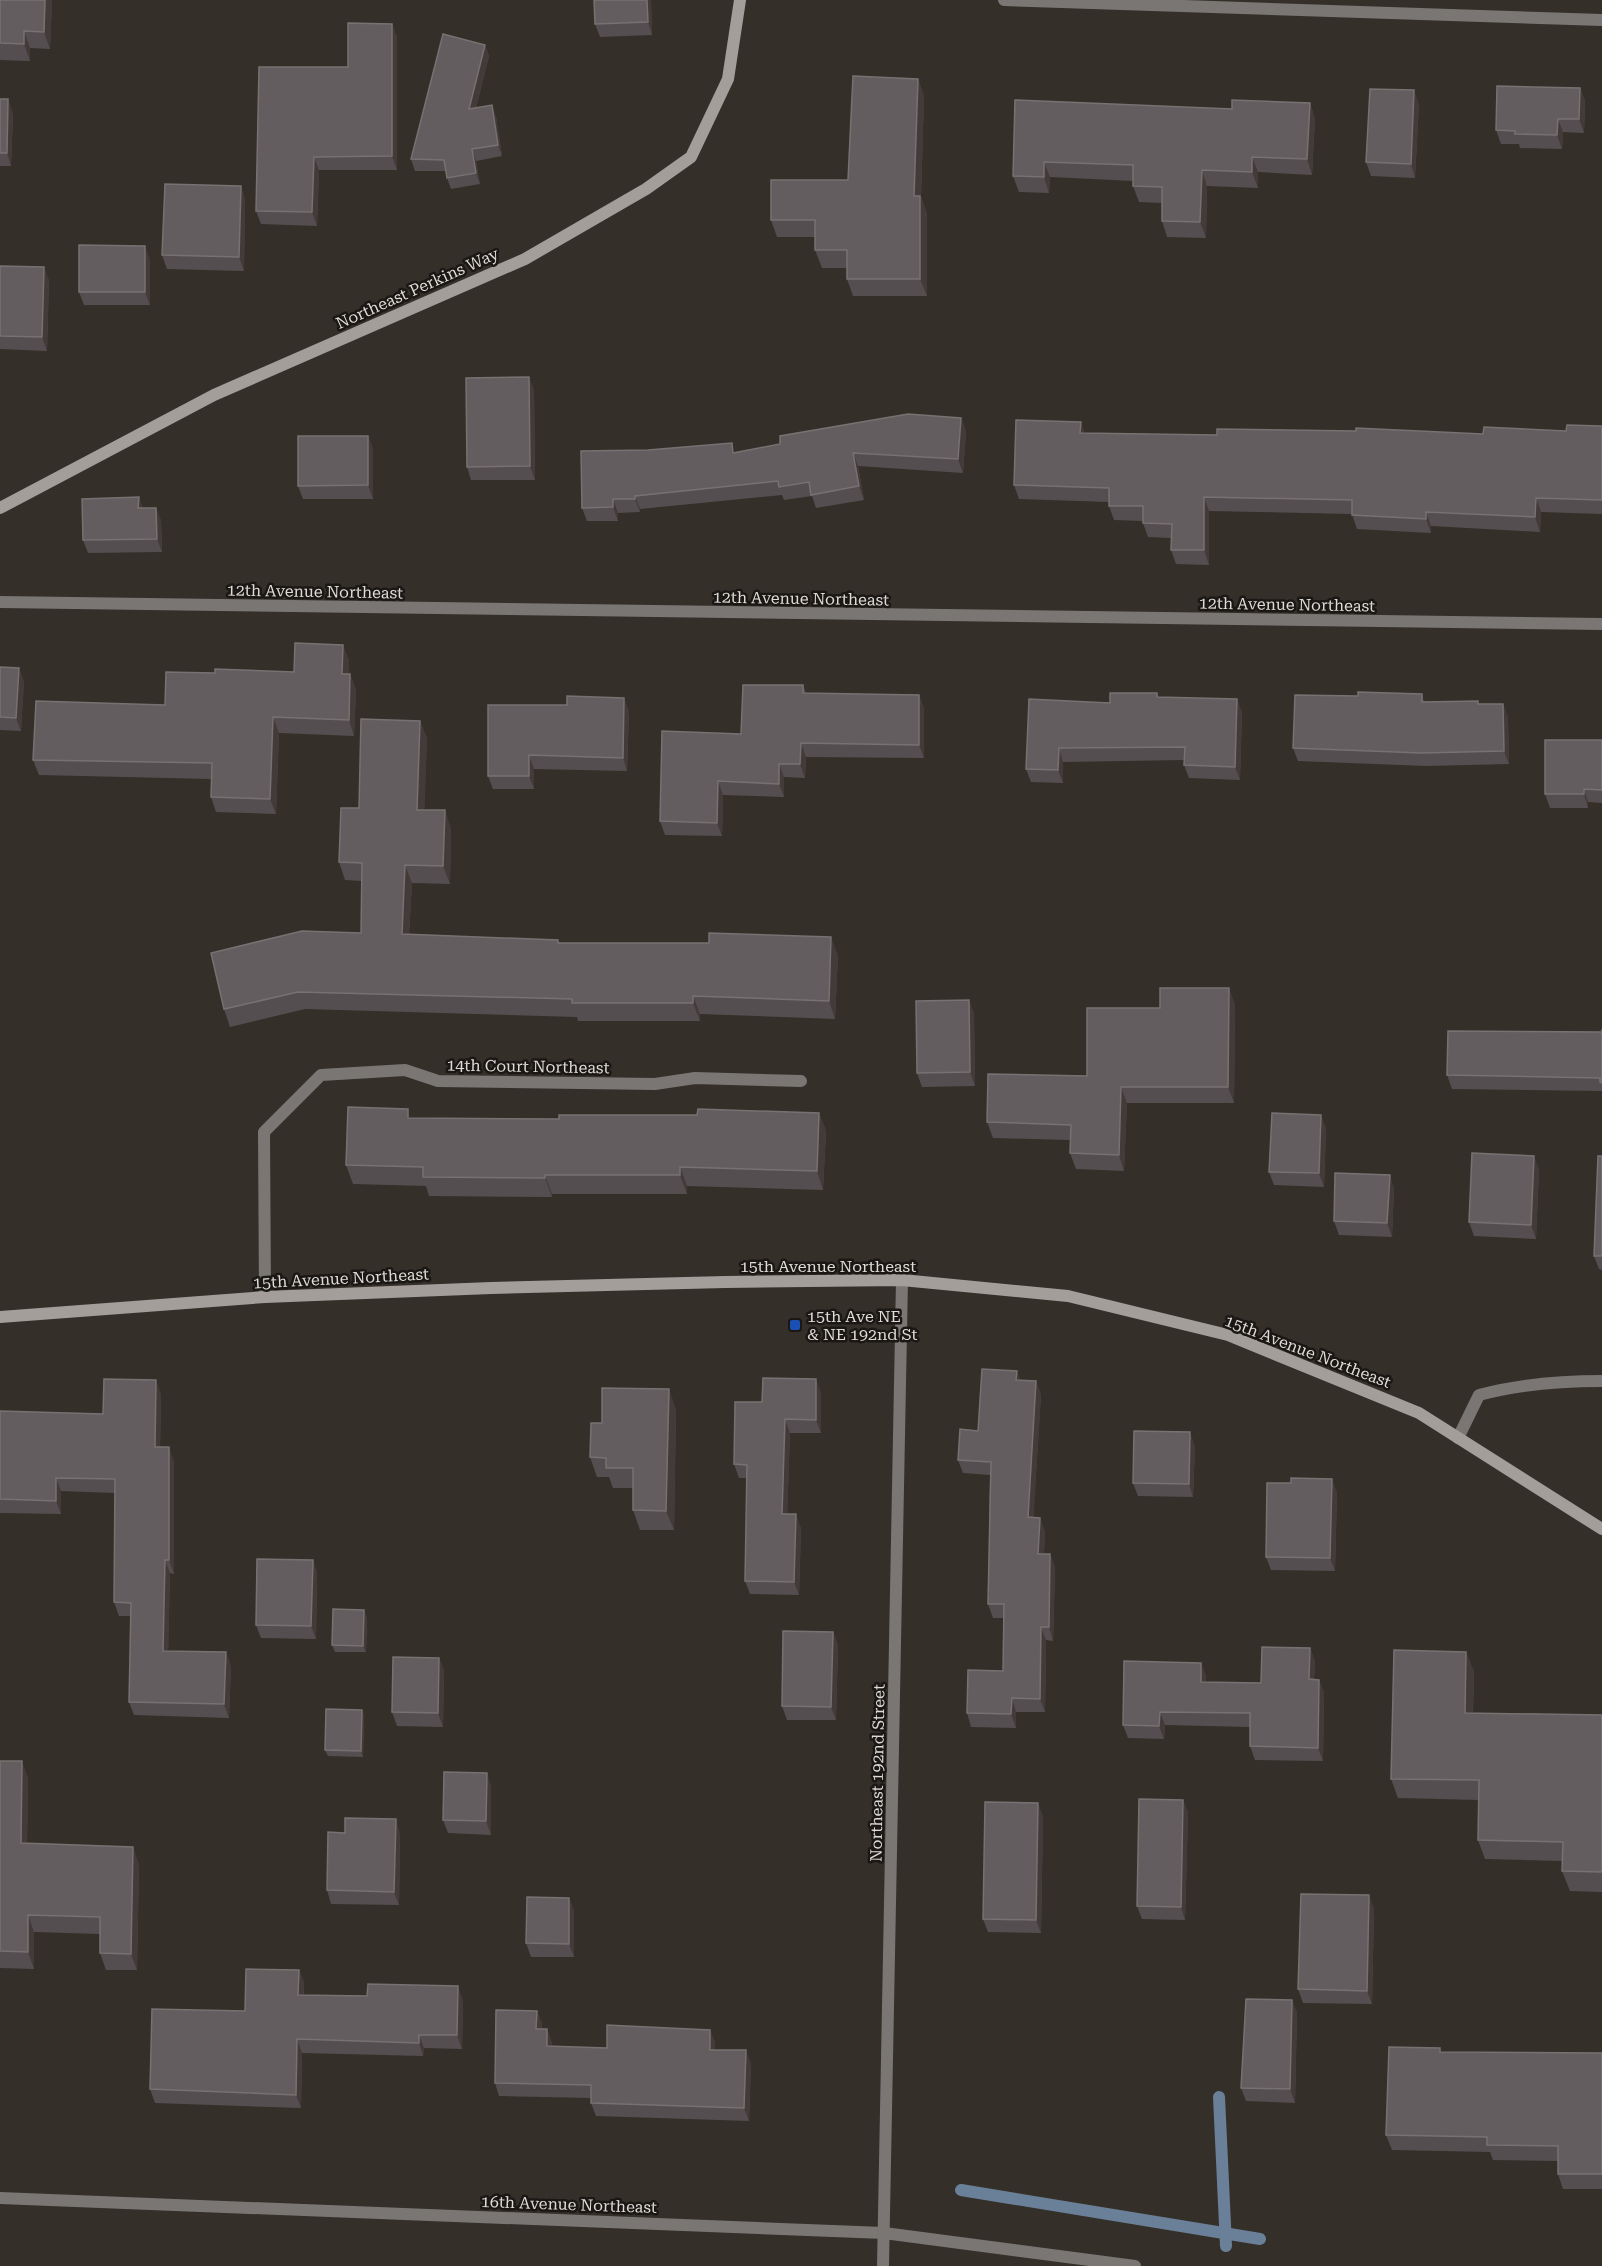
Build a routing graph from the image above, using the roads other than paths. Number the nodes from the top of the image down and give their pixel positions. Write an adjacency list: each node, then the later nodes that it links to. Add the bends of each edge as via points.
1 (740, 0): 4 (main road, Northeast Perkins Way, via 728,79 691,157 646,189 525,259 214,395)
2 (1004, 0): 3 (street)
3 (1602, 20)
4 (0, 508)
5 (0, 602): 6 (street, 12th Avenue Northeast)
6 (1602, 624)
7 (801, 1081): 9 (street, 14th Court Northeast, via 438,1081 405,1070 321,1075 264,1131)
8 (903, 1280): 9 (main road, 15th Avenue Northeast); 12 (main road, 15th Avenue Northeast, via 1068,1296 1228,1335 1419,1413); 15 (street, Northeast 192nd Street)
9 (265, 1297): 10 (main road, 15th Avenue Northeast)
10 (0, 1317)
11 (1602, 1381): 12 (street, via 1520,1385 1479,1395)
12 (1458, 1438): 13 (main road, 15th Avenue Northeast)
13 (1602, 1529)
14 (0, 2198): 15 (street, 16th Avenue Northeast)
15 (884, 2232): 16 (street, Northeast 192nd Street); 17 (street, 16th Avenue Northeast)
16 (883, 2266)
17 (1135, 2266)

